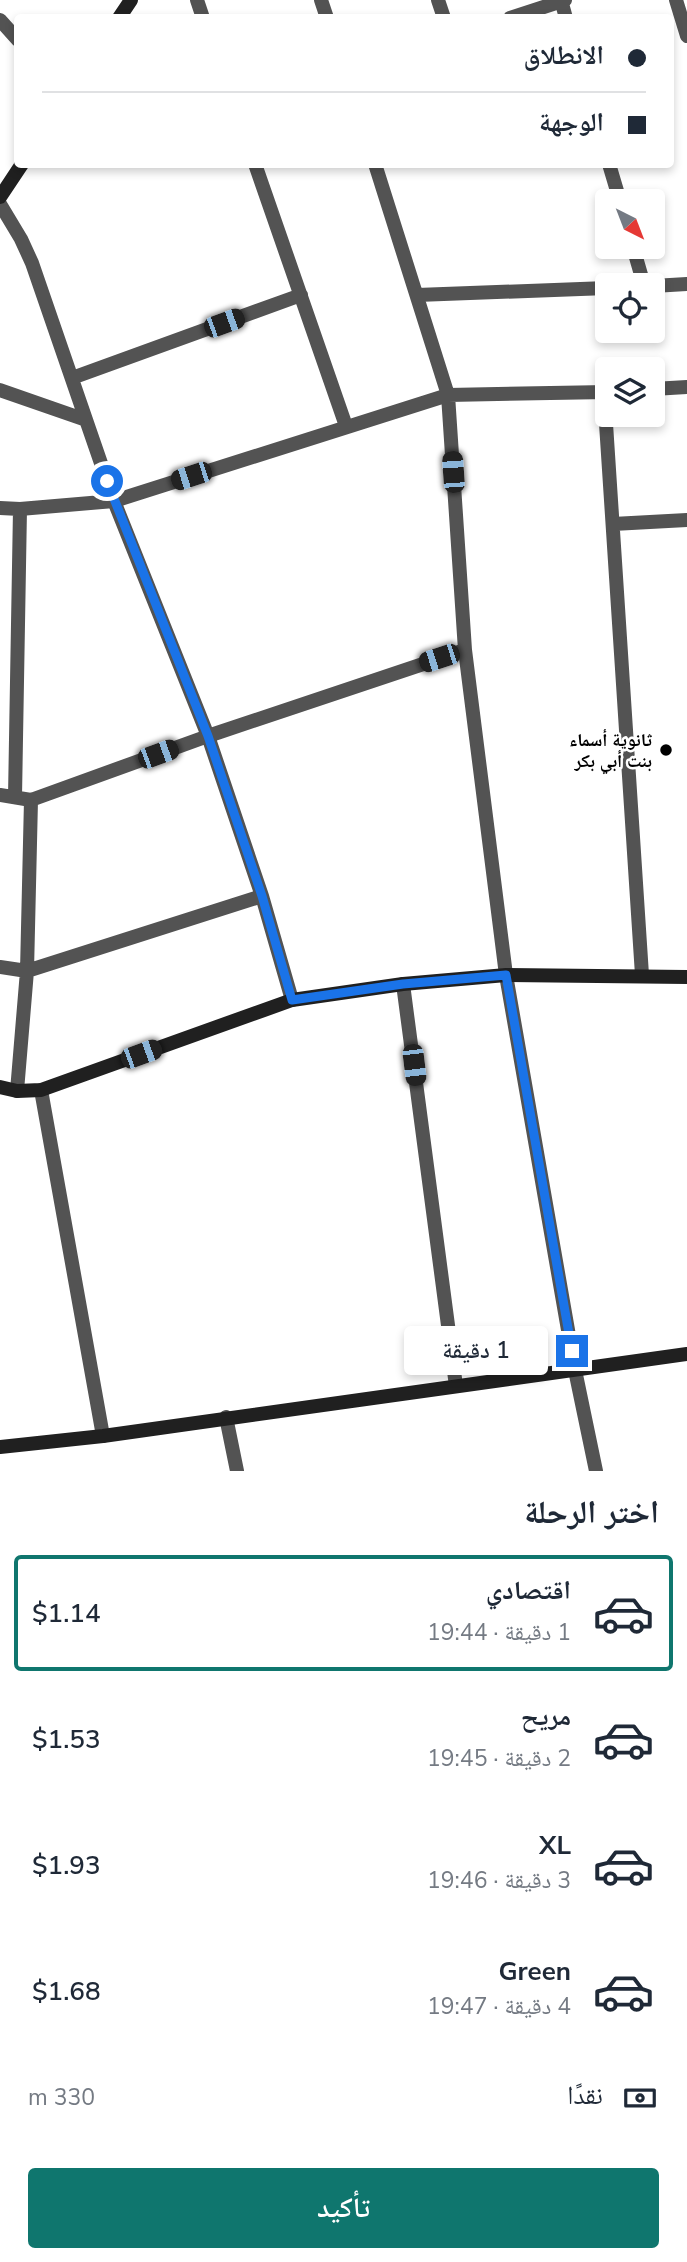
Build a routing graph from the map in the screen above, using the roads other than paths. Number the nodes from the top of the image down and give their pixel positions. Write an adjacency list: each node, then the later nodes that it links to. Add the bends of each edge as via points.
1 (562, 0): 3 (street)
2 (676, 0): 6 (street)
3 (522, 14)
4 (0, 20): 5 (street)
5 (14, 36)
6 (687, 36)
7 (19, 168): 12 (street)
8 (256, 168): 17 (street)
9 (376, 168): 18 (street)
10 (610, 168): 11 (street)
11 (616, 189)
12 (0, 197)
13 (0, 204): 19 (street, via 32,263)
14 (687, 284): 15 (street)
15 (665, 285)
16 (595, 288): 18 (street)
17 (300, 295): 19 (street); 26 (street)
18 (417, 295): 24 (street)
19 (72, 378): 25 (street)
20 (687, 387): 21 (street)
21 (665, 388)
22 (0, 390): 25 (street)
23 (595, 393): 24 (street)
24 (448, 395): 26 (street); 33 (street)
25 (86, 420): 28 (street)
26 (346, 426): 28 (street)
27 (608, 427): 32 (street)
28 (114, 501): 30 (street); 34 (street)
29 (0, 508): 30 (street)
30 (20, 509): 35 (street)
31 (687, 520): 32 (street)
32 (613, 524): 41 (street)
33 (465, 650): 34 (street); 40 (street)
34 (208, 736): 36 (street); 37 (street)
35 (7, 796): 36 (street)
36 (31, 800): 39 (street)
37 (262, 896): 39 (street); 44 (street)
38 (0, 967): 39 (street)
39 (27, 971): 47 (street)
40 (506, 975): 41 (street); 43 (street); 49 (street)
41 (642, 975): 42 (street)
42 (687, 981)
43 (403, 984): 44 (street); 50 (street)
44 (292, 1000): 46 (street)
45 (0, 1087): 47 (street)
46 (41, 1090): 47 (street); 52 (street)
47 (17, 1091)
48 (687, 1354): 49 (street)
49 (575, 1370): 50 (street); 55 (street)
50 (456, 1386): 51 (street)
51 (226, 1417): 52 (street); 54 (street)
52 (103, 1436): 53 (street)
53 (0, 1447)
54 (237, 1471)
55 (596, 1471)

